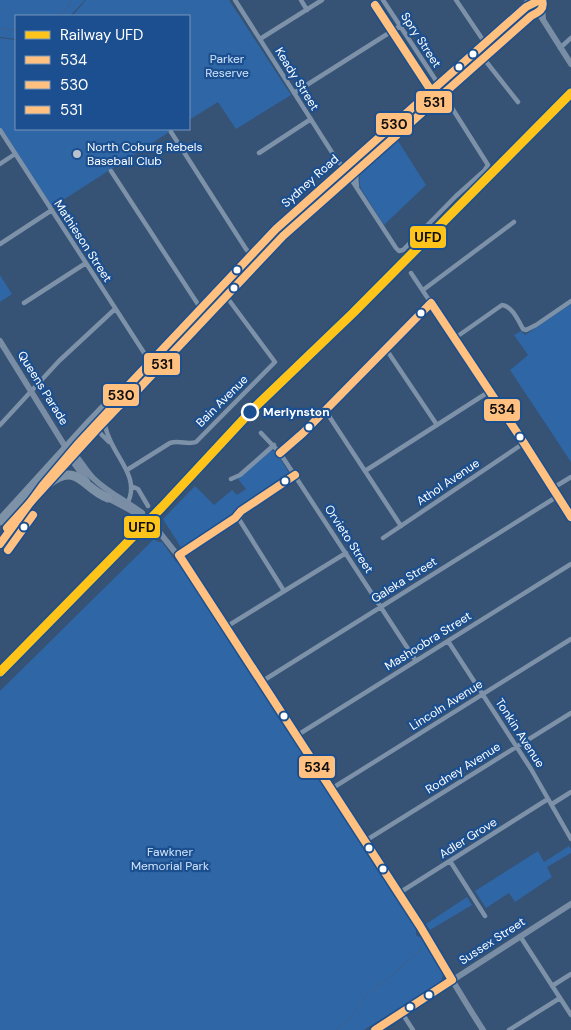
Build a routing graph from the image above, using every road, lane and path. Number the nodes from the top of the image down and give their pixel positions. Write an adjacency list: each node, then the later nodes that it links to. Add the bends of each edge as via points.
1 (235, 0): 11 (street, Keady Street)
2 (301, 0): 7 (street)
3 (322, 0): 7 (street)
4 (383, 0): 9 (street, Spry Street)
5 (456, 0): 12 (street)
6 (534, 2): 8 (main road); 8 (main road, via 542,8); 12 (highway, Sydney Road)
7 (307, 10): 11 (street)
8 (544, 23): 13 (main road)
9 (400, 26): 16 (street, Spry Street); 17 (street)
10 (571, 38): 13 (street)
11 (260, 39): 17 (street, Keady Street)
12 (485, 43): 14 (highway, Sydney Road)
13 (560, 48): 15 (main road)
14 (476, 50): 16 (highway, Sydney Road); 18 (street)
15 (571, 64)
16 (438, 84): 22 (highway, Sydney Road); 33 (street, Spry Street, via 488,163 488,168)
17 (294, 93): 19 (street, Keady Street)
18 (518, 102)
19 (311, 119): 23 (street); 26 (street, Keady Street)
20 (0, 130): 24 (street, Mathieson Street)
21 (171, 132): 34 (street)
22 (364, 149): 26 (highway, Sydney Road); 29 (street, via 357,167)
23 (259, 153)
24 (15, 154): 25 (street); 30 (street, Mathieson Street)
25 (0, 164)
26 (343, 168): 28 (highway, Sydney Road); 29 (street, Keady Street)
27 (111, 172): 43 (street)
28 (332, 178): 29 (street, via 344,177); 34 (highway, Sydney Road)
29 (356, 187): 33 (street, Keady Street)
30 (52, 210): 32 (street); 35 (street, Mathieson Street)
31 (514, 222): 38 (street)
32 (0, 244)
33 (399, 251)
34 (251, 255): 37 (highway, Sydney Road)
35 (86, 263): 40 (street); 42 (street, Mathieson Street)
36 (411, 273): 38 (street)
37 (220, 288): 43 (highway, Sydney Road); 62 (street, Bain Avenue, via 276,362 196,442 172,442)
38 (423, 290): 41 (street)
39 (571, 301): 44 (street, via 526,330 510,309 502,305)
40 (24, 303)
41 (431, 303): 44 (street); 46 (street)
42 (115, 309): 47 (street, Mathieson Street); 49 (street)
43 (200, 309): 47 (highway, Sydney Road)
44 (454, 338): 50 (street)
45 (0, 341): 49 (main road, Queens Parade)
46 (386, 349): 52 (street); 54 (street)
47 (150, 362): 48 (highway, Sydney Road)
48 (125, 388): 51 (highway, Sydney Road); 60 (highway, Sydney Road, via 112,399)
49 (31, 391): 53 (street); 60 (main road, Queens Parade)
50 (490, 391): 54 (street); 57 (street)
51 (116, 403): 55 (highway, Sydney Road); 58 (street, via 105,425)
52 (325, 410): 61 (street); 63 (street)
53 (0, 424)
54 (437, 425): 63 (street)
55 (92, 428): 58 (street); 60 (highway, Sydney Road)
56 (261, 433): 59 (street, Orvieto Street)
57 (524, 443): 67 (street); 77 (street, Athol Avenue)
58 (112, 445): 62 (street)
59 (274, 445): 61 (street, Orvieto Street); 66 (street)
60 (69, 452): 69 (highway, Sydney Road); 71 (main road, via 89,484); 72 (main road); 76 (highway, Sydney Road)
61 (280, 453): 64 (street, Orvieto Street)
62 (127, 470): 68 (street)
63 (366, 471): 77 (street)
64 (295, 476): 74 (street); 80 (street, Orvieto Street)
65 (571, 477): 67 (street)
66 (231, 479)
67 (553, 488): 70 (street)
68 (131, 489): 72 (street); 73 (street, via 137,488)
69 (38, 492): 71 (highway, via 59,477 71,475); 79 (highway, Sydney Road)
70 (558, 496): 75 (street); 84 (street, Galeka Street)
71 (108, 498): 72 (main road)
72 (124, 504): 81 (main road, via 144,514)
73 (148, 506)
74 (236, 516): 81 (street); 83 (street)
75 (571, 517)
76 (0, 522)
77 (401, 526): 78 (street, Athol Avenue)
78 (383, 538)
79 (0, 544)
80 (346, 552): 83 (street); 84 (street, Orvieto Street)
81 (179, 555): 85 (main road)
82 (571, 564): 87 (street, Mashoobra Street)
83 (284, 591): 85 (street)
84 (381, 607): 88 (street, Orvieto Street); 89 (street, Galeka Street)
85 (226, 627): 89 (main road)
86 (571, 639): 90 (street, Lincoln Avenue)
87 (448, 641): 88 (street, Mashoobra Street); 90 (street, Tonkin Avenue)
88 (416, 661): 92 (street, Mashoobra Street)
89 (261, 682): 92 (main road)
90 (482, 694): 93 (street, Tonkin Avenue); 94 (street, Lincoln Avenue)
91 (571, 713): 93 (street, Rodney Avenue)
92 (296, 736): 94 (main road)
93 (516, 747): 96 (street, Tonkin Avenue); 99 (street, Rodney Avenue)
94 (331, 789): 99 (main road)
95 (571, 792): 97 (street)
96 (548, 799): 97 (street, Tonkin Avenue); 100 (street, Adler Grove)
97 (552, 804): 98 (street, Tonkin Avenue)
98 (571, 839)
99 (365, 841): 101 (main road)
100 (450, 861): 101 (street, Adler Grove); 103 (street)
101 (398, 893): 106 (main road)
102 (571, 904): 104 (main road, Sussex Street)
103 (485, 916)
104 (520, 936): 106 (main road, Sussex Street); 107 (street)
105 (571, 974): 107 (street)
106 (452, 980): 109 (main road, Sussex Street); 113 (main road)
107 (552, 986): 108 (street)
108 (560, 998): 110 (street); 114 (street)
109 (402, 1013): 111 (main road, Sussex Street); 112 (street)
110 (571, 1015)
111 (374, 1030)
112 (413, 1030)
113 (483, 1030)
114 (509, 1030)

